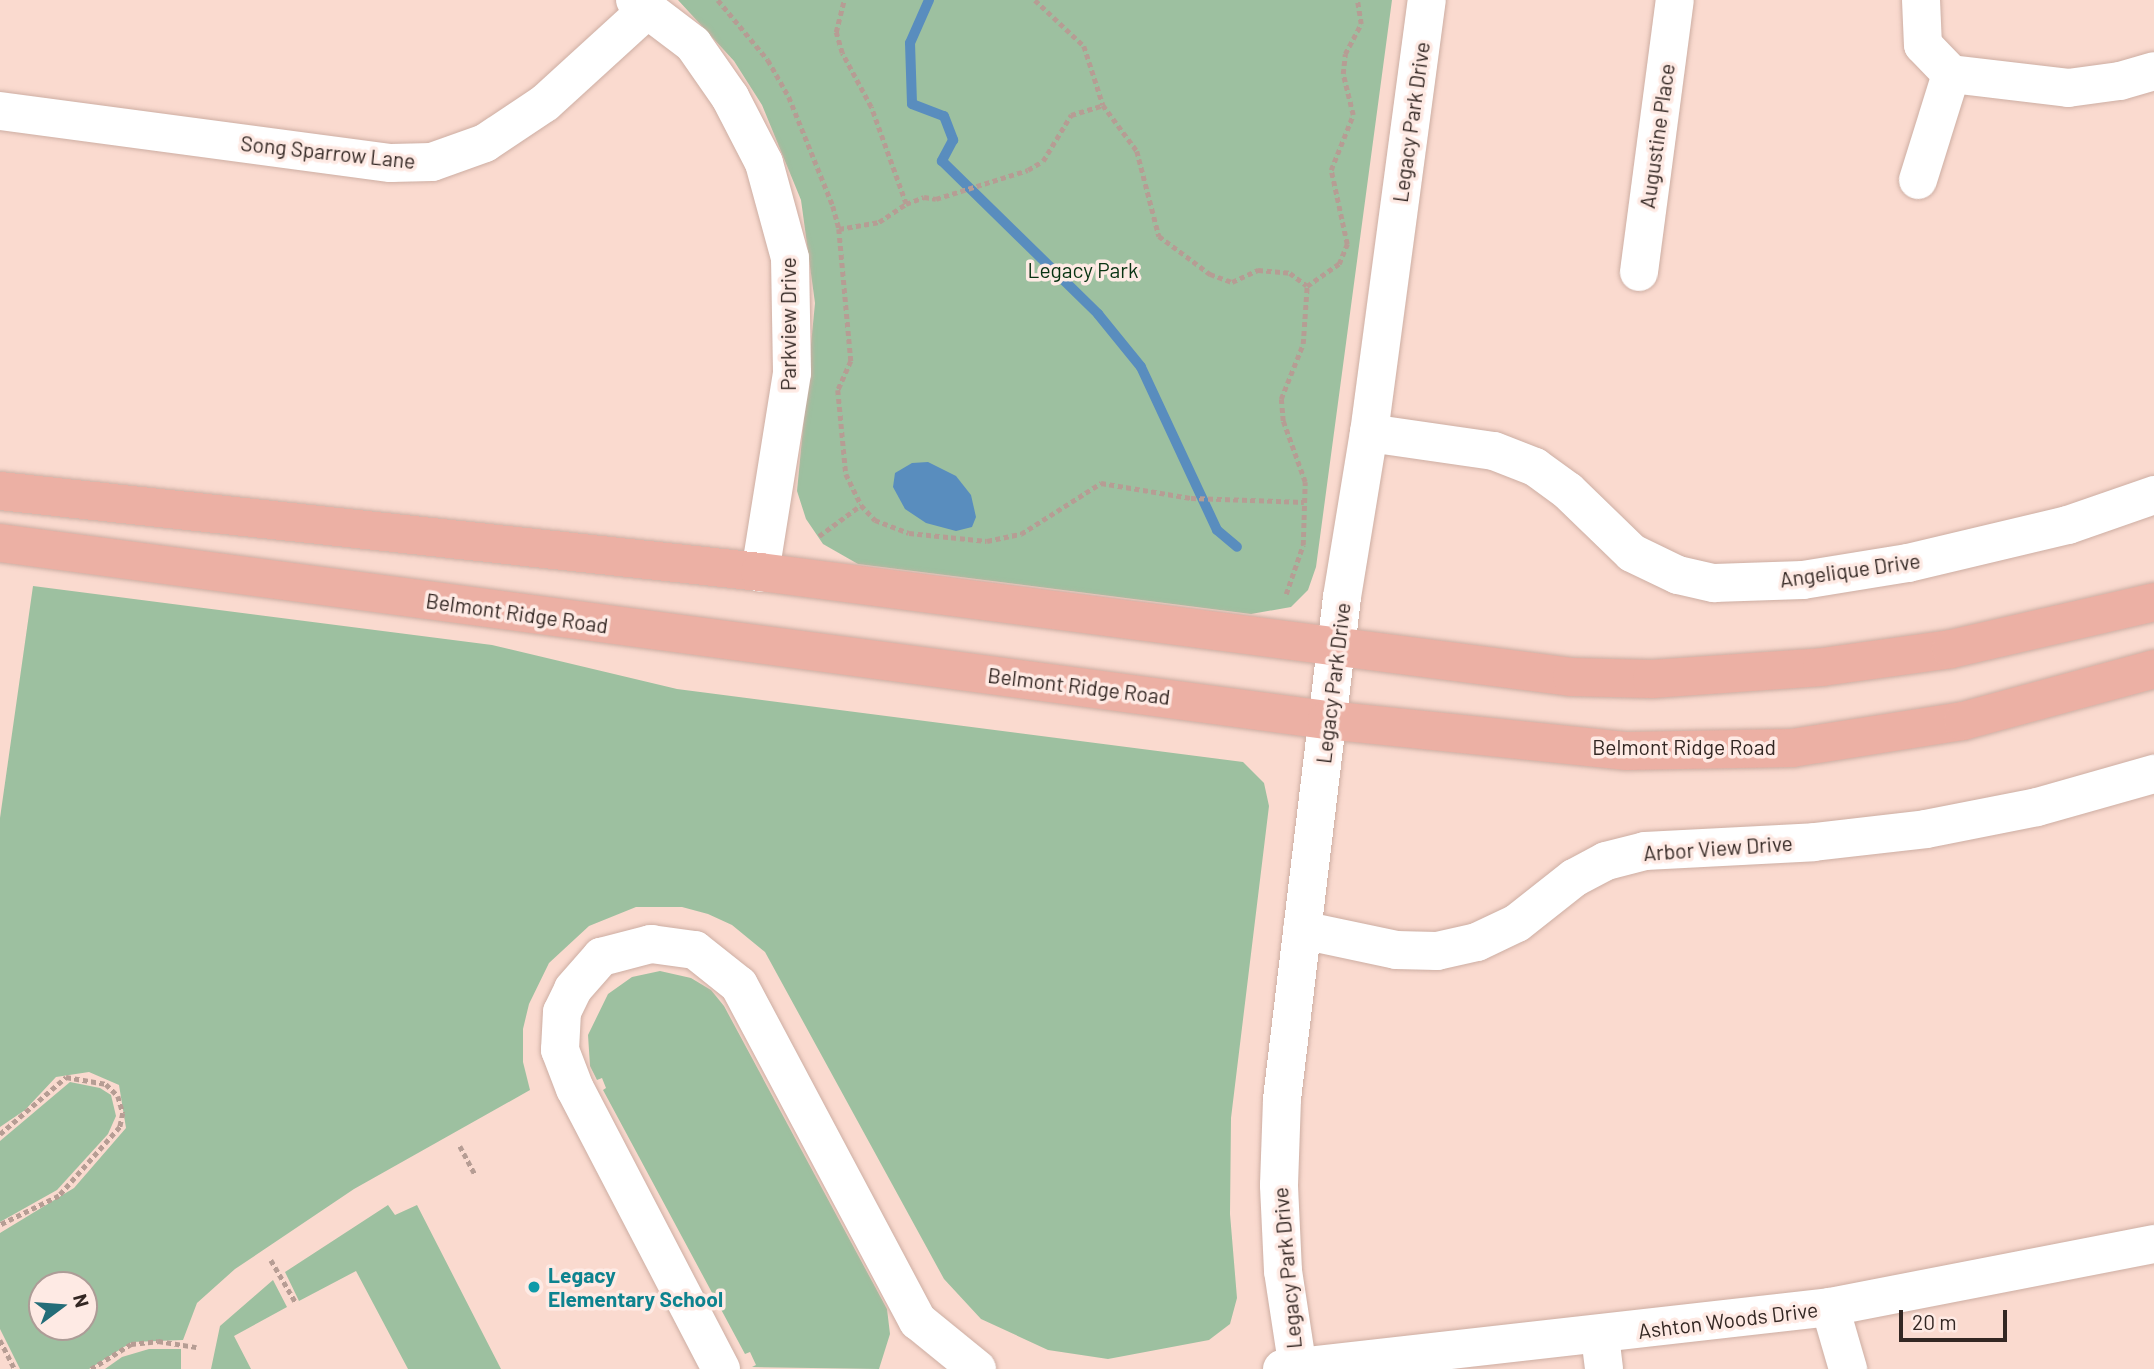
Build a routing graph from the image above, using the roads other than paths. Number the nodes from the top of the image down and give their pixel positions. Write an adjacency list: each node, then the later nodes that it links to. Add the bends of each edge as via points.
1 (1427, 0): 10 (street, Legacy Park Drive)
2 (1675, 0): 9 (street, Augustine Place)
3 (1921, 0): 6 (street, via 1923,45)
4 (641, 4): 7 (street, Song Sparrow Lane, via 545,103 485,143 432,162 391,163); 14 (street, Parkview Drive, via 693,44 730,97 764,163 790,258 792,373)
5 (2154, 71): 6 (street, via 2068,88)
6 (1951, 74): 8 (street)
7 (0, 111)
8 (1918, 180)
9 (1639, 272)
10 (1369, 433): 12 (street, Angelique Drive, via 1494,451 1535,467 1568,491 1632,553 1678,575 1714,583 1803,580 1931,559 2068,525); 16 (street, Legacy Park Drive)
11 (0, 491): 14 (main road)
12 (2154, 495)
13 (0, 543): 18 (main road, Belmont Ridge Road)
14 (760, 572): 16 (main road)
15 (2154, 602): 16 (main road, via 1951,649 1699,676 1572,677)
16 (1336, 650): 18 (street, Legacy Park Drive)
17 (2154, 669): 18 (main road, Belmont Ridge Road, via 1964,721 1792,748 1627,751)
18 (1327, 720): 20 (street, Legacy Park Drive)
19 (2154, 774): 20 (street, Arbor View Drive, via 2037,807 1926,829 1814,842 1645,851 1606,861 1574,878 1507,928 1478,942 1437,951 1396,950)
20 (1302, 930): 24 (street, Legacy Park Drive, via 1282,1099 1279,1185)
21 (2154, 1244): 22 (street, Ashton Woods Drive)
22 (1830, 1307): 23 (street, Ashton Woods Drive); 27 (street)
23 (1602, 1353): 24 (street, Ashton Woods Drive)
24 (1292, 1368)
25 (721, 1369): 26 (street, via 575,1089 560,1050 562,1012 573,989 601,957 651,944 695,950 740,985 918,1321)
26 (977, 1369)
27 (1848, 1369)

